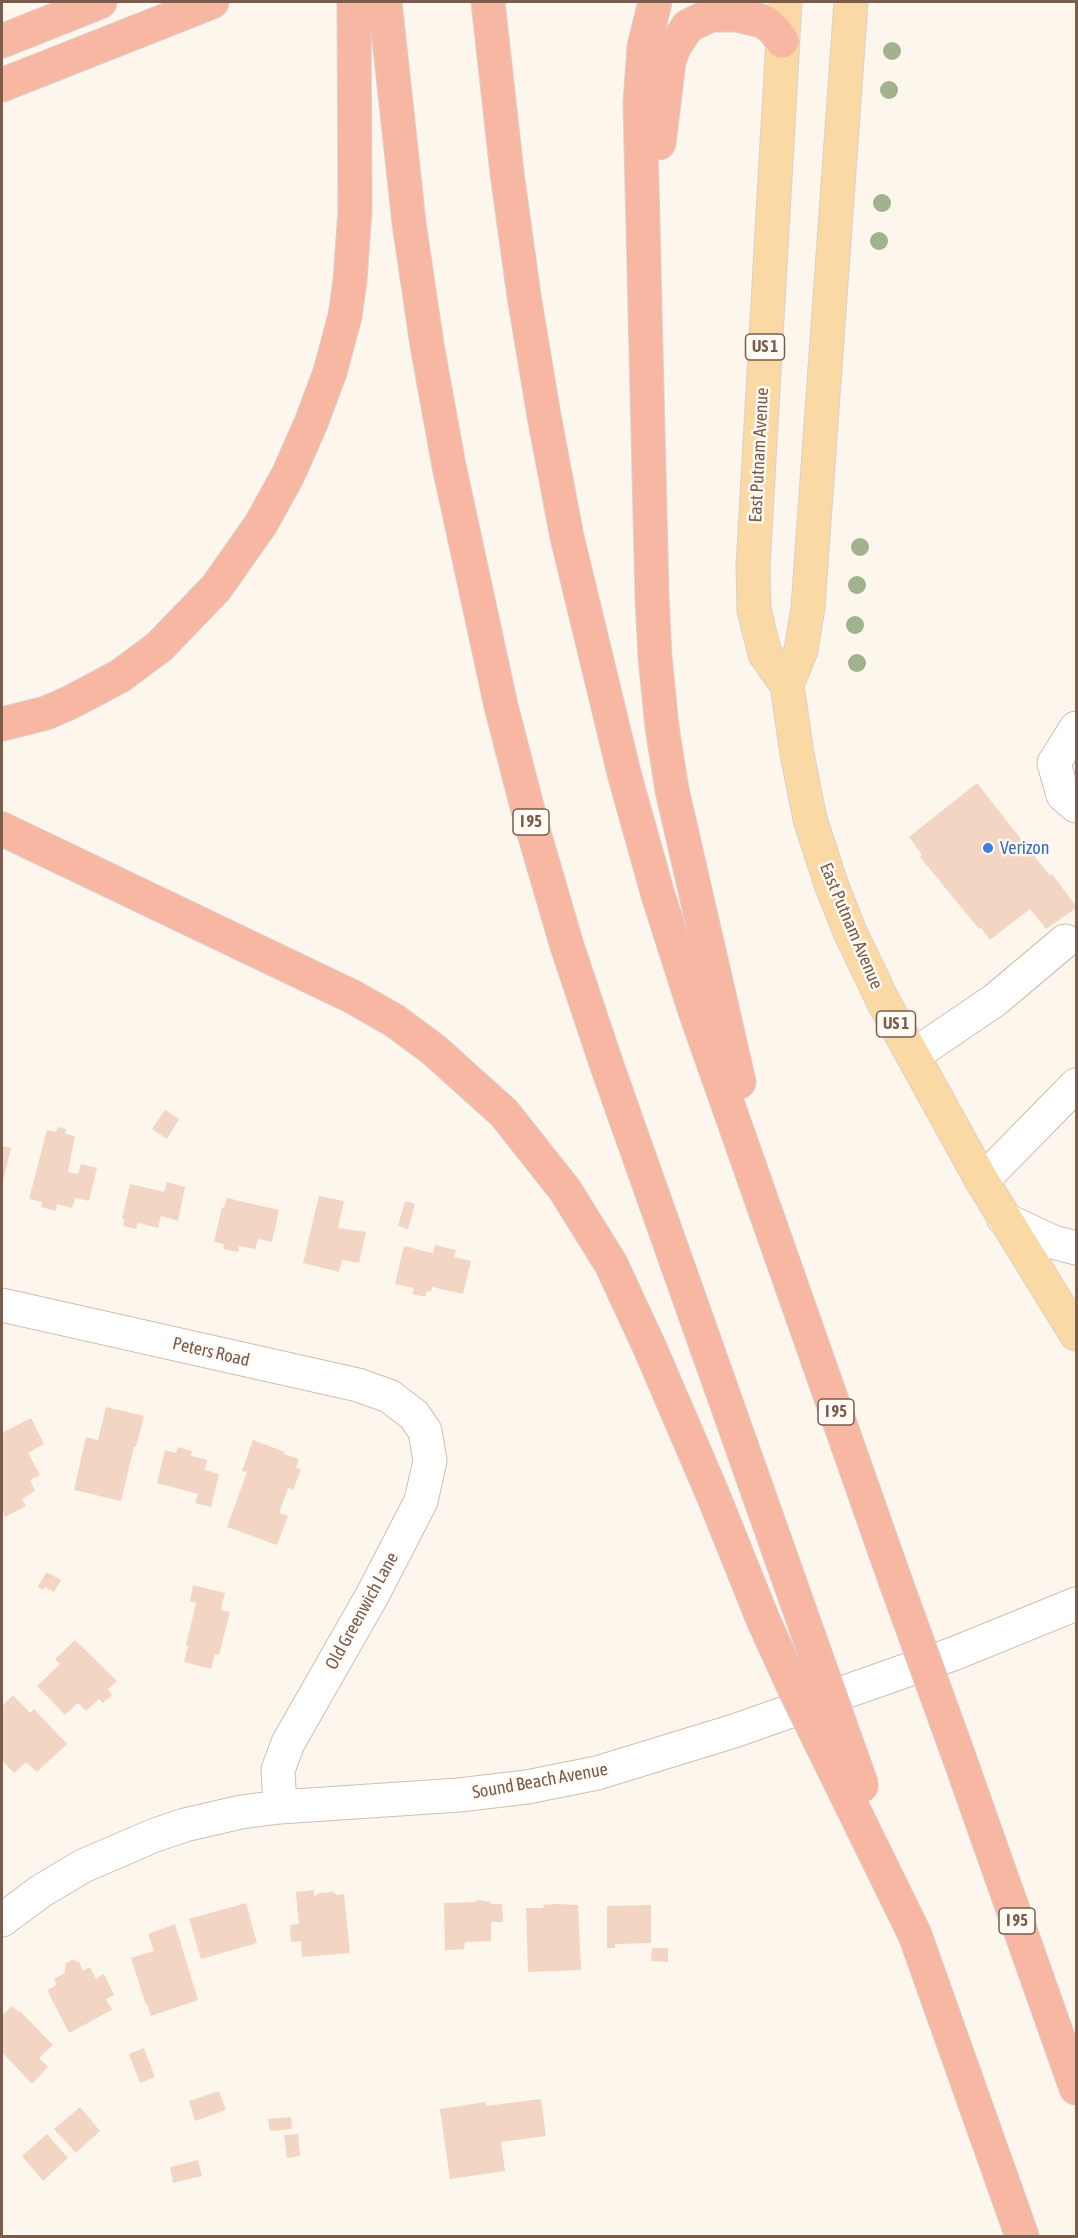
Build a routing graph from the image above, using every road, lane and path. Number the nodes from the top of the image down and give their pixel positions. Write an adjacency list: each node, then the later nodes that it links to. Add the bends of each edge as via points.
1 (100, 2): 9 (highway)
2 (211, 2): 11 (highway)
3 (354, 2): 14 (highway, via 355,211 349,289 330,372 288,475 261,524 216,588 159,647 120,676 71,702)
4 (385, 2): 31 (highway, I 95, bridge, via 409,222 449,466 501,706 542,859 599,1042)
5 (488, 2): 23 (highway, I 95, via 524,296 563,515 592,647 658,895)
6 (655, 2): 12 (highway, via 644,47 640,103)
7 (785, 2): 10 (main road, East Putnam Avenue / US 1)
8 (851, 2): 13 (main road, via 808,607 801,650)
9 (2, 40)
10 (782, 41): 12 (highway, via 765,22 723,14 688,26 674,47 666,79); 13 (main road, East Putnam Avenue / US 1, via 753,566 754,610 765,654)
11 (2, 85)
12 (645, 294): 23 (highway, via 652,596 662,727 672,790)
13 (787, 685): 19 (main road, East Putnam Avenue / US 1, via 810,819 831,884 884,1003)
14 (2, 724)
15 (1077, 728): 16 (street, via 1054,763 1063,795)
16 (1077, 806)
17 (2, 829): 31 (highway, bridge, via 353,997 434,1050 504,1113 565,1190 611,1264 764,1622)
18 (1065, 941): 19 (street, via 995,1000)
19 (914, 1055): 21 (main road, East Putnam Avenue / US 1)
20 (1077, 1085): 21 (street)
21 (982, 1181): 22 (main road, East Putnam Avenue / US 1)
22 (1004, 1219): 24 (street, via 1053,1242); 26 (main road, East Putnam Avenue / US 1)
23 (776, 1244): 32 (highway, I 95, bridge)
24 (1077, 1248)
25 (2, 1305): 27 (street, Peters Road, via 358,1385 389,1396)
26 (1077, 1334)
27 (414, 1415): 29 (street, Old Greenwich Lane, via 424,1431 429,1453 421,1502 288,1743 278,1770)
28 (1077, 1605): 29 (street, Sound Beach Avenue, via 734,1731 597,1773 482,1793)
29 (280, 1807): 30 (street, Sound Beach Avenue, via 215,1818 155,1835 83,1866)
30 (2, 1920)
31 (915, 1935): 33 (highway, I 95)
32 (1077, 2088)
33 (1022, 2236)

